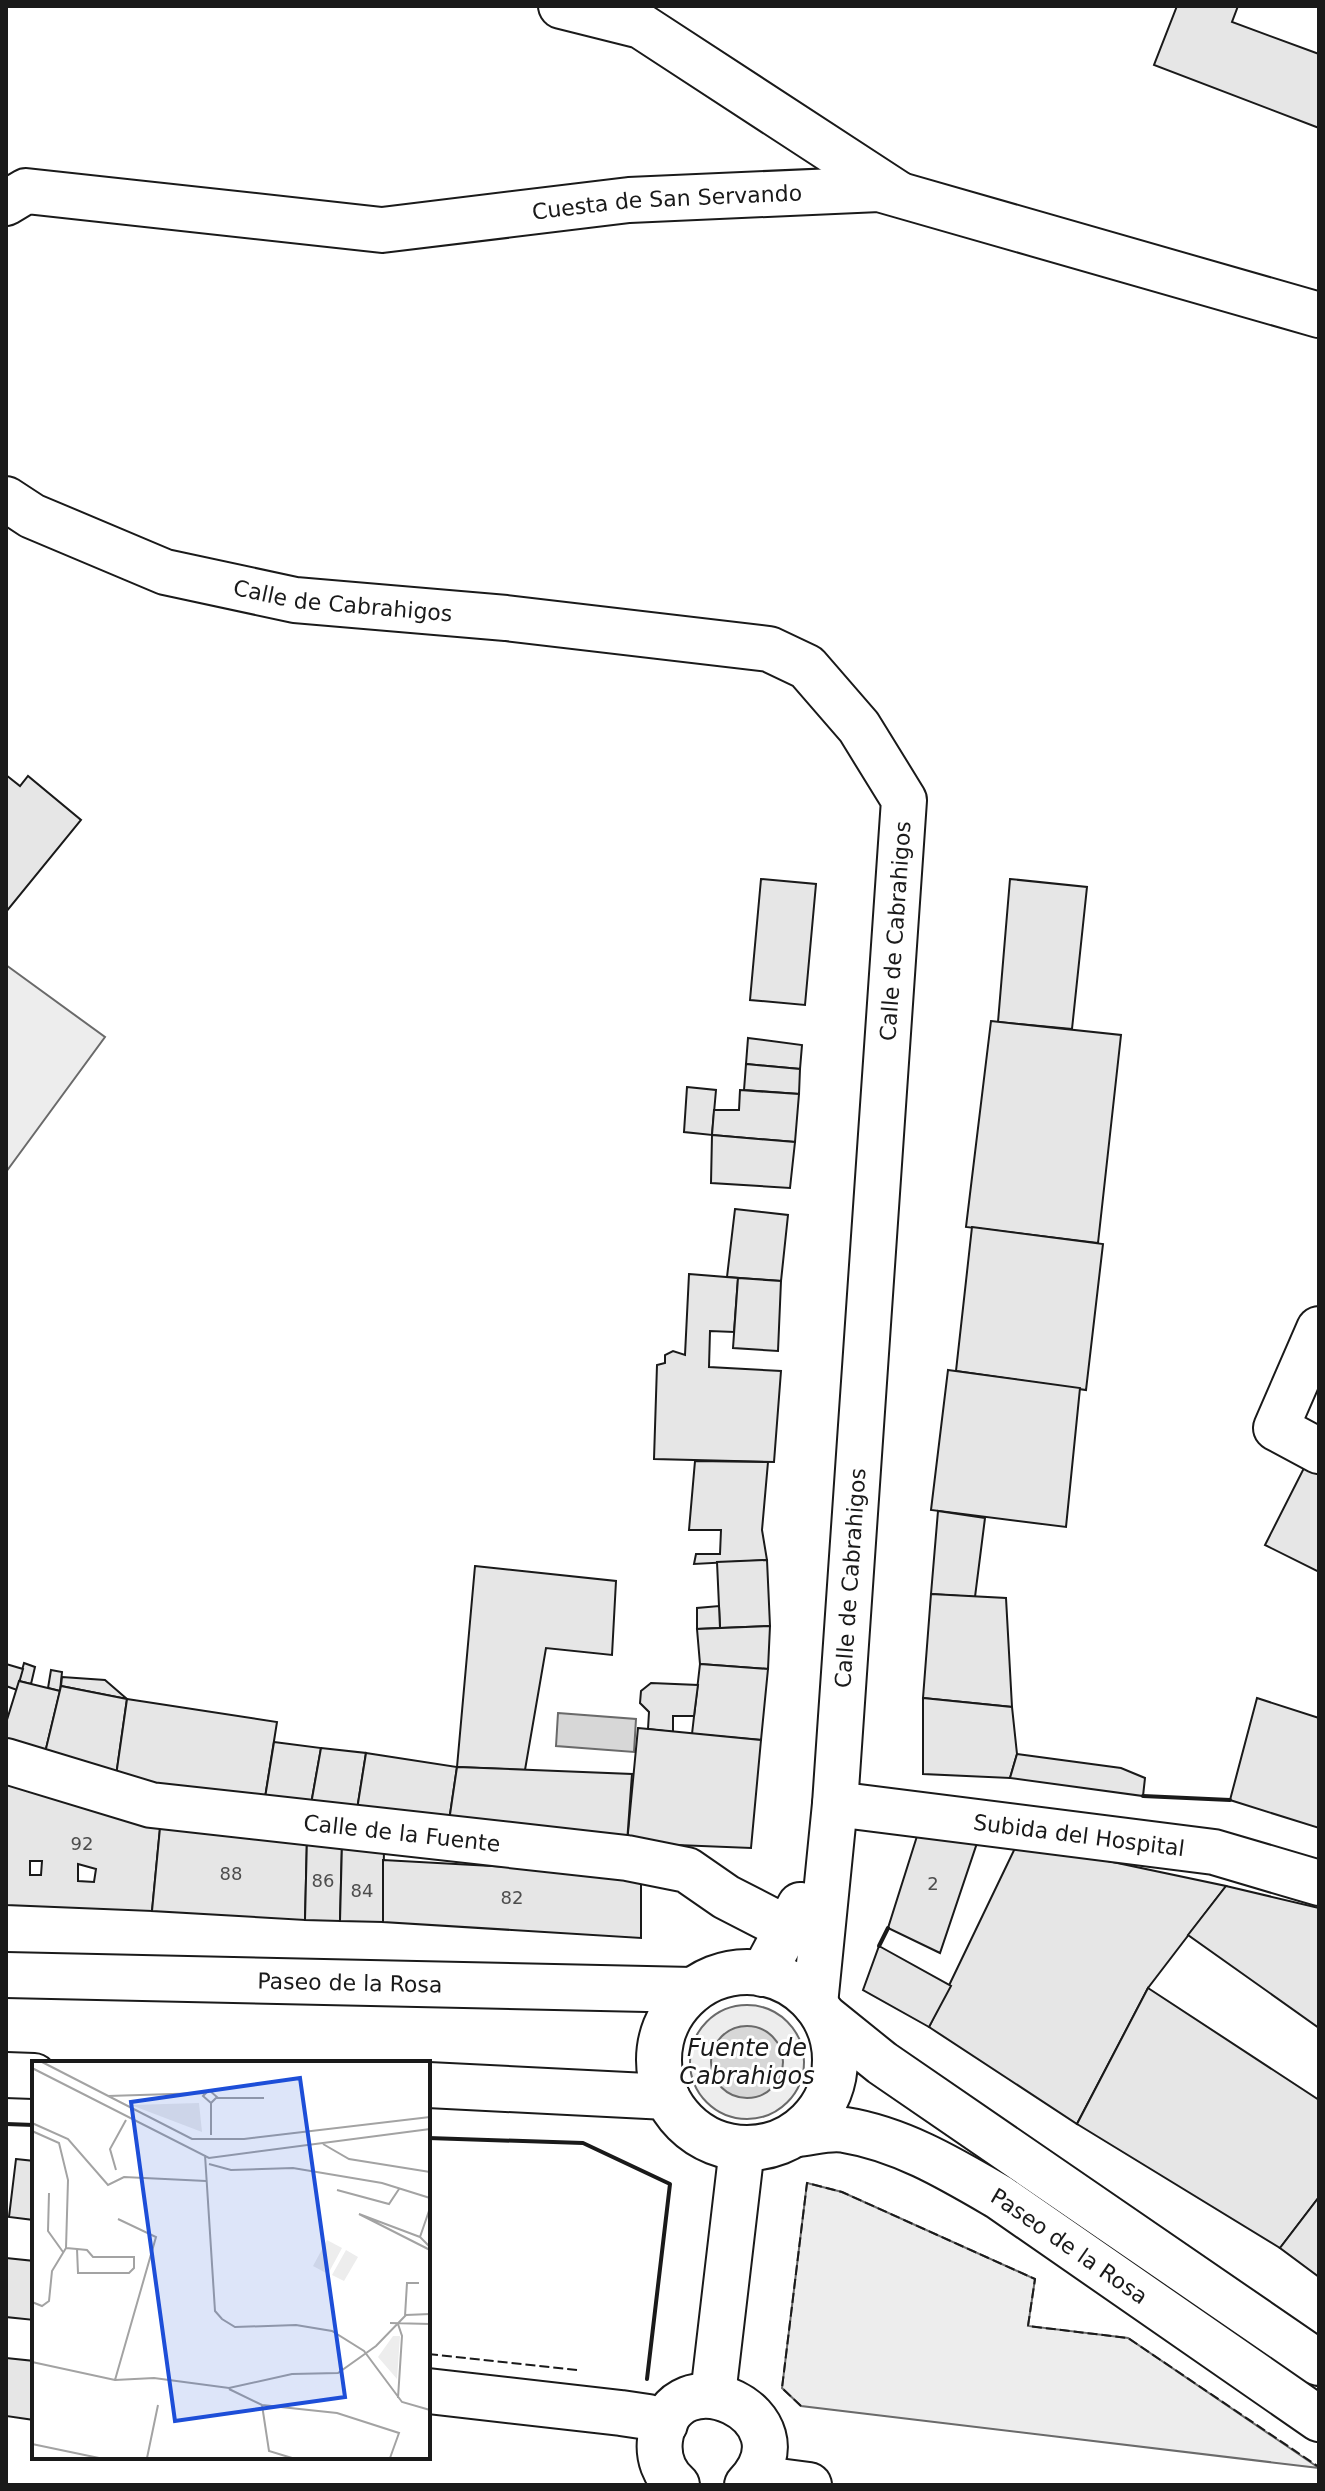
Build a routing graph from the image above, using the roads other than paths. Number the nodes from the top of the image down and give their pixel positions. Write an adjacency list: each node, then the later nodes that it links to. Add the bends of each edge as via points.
1 (561, 6): 2 (street)
2 (640, 16): 3 (street)
3 (902, 196): 4 (street, Cuesta de San Servando, via 879,189 629,200 382,230 26,191); 5 (street, Cuesta de San Servando)
4 (6, 203)
5 (1319, 315)
6 (6, 499): 10 (street, Calle de Cabrahigos, via 32,516 165,572 295,600 769,649 807,667 859,727 904,800)
7 (1319, 1329): 8 (street, via 1276,1428)
8 (1319, 1451)
9 (6, 1761): 12 (street, Calle de la Fuente, via 151,1805 627,1858 687,1870)
10 (832, 1825): 11 (street, Subida del Hospital, via 1214,1852); 12 (street); 16 (street, Calle de Cabrahigos)
11 (1319, 1883)
12 (788, 1929): 13 (street)
13 (763, 1974): 15 (street, Paseo de la Rosa, via 739,1972); 16 (street, Paseo de la Rosa, via 783,1979)
14 (6, 1975): 15 (street, Paseo de la Rosa)
15 (693, 1990): 20 (street, Paseo de la Rosa, via 673,2012 661,2039 659,2069)
16 (820, 2011): 21 (street, via 834,2042 833,2081 816,2116); 23 (street, Paseo de la Rosa, via 882,2063)
17 (6, 2075): 18 (street)
18 (32, 2076)
19 (430, 2085): 20 (street)
20 (667, 2097): 22 (street, Paseo de la Rosa, via 700,2135)
21 (796, 2134): 22 (street, Paseo de la Rosa, via 770,2146); 26 (street, Paseo de la Rosa, via 843,2129 895,2143 945,2166 999,2197)
22 (742, 2148): 25 (street)
23 (1319, 2363)
24 (430, 2391): 27 (street, via 621,2413)
25 (713, 2395): 27 (street, via 684,2402); 28 (street, via 744,2408 763,2436 763,2458)
26 (1319, 2419)
27 (665, 2424): 29 (street, via 660,2453)
28 (750, 2482): 30 (street)
29 (672, 2484)
30 (809, 2485)

